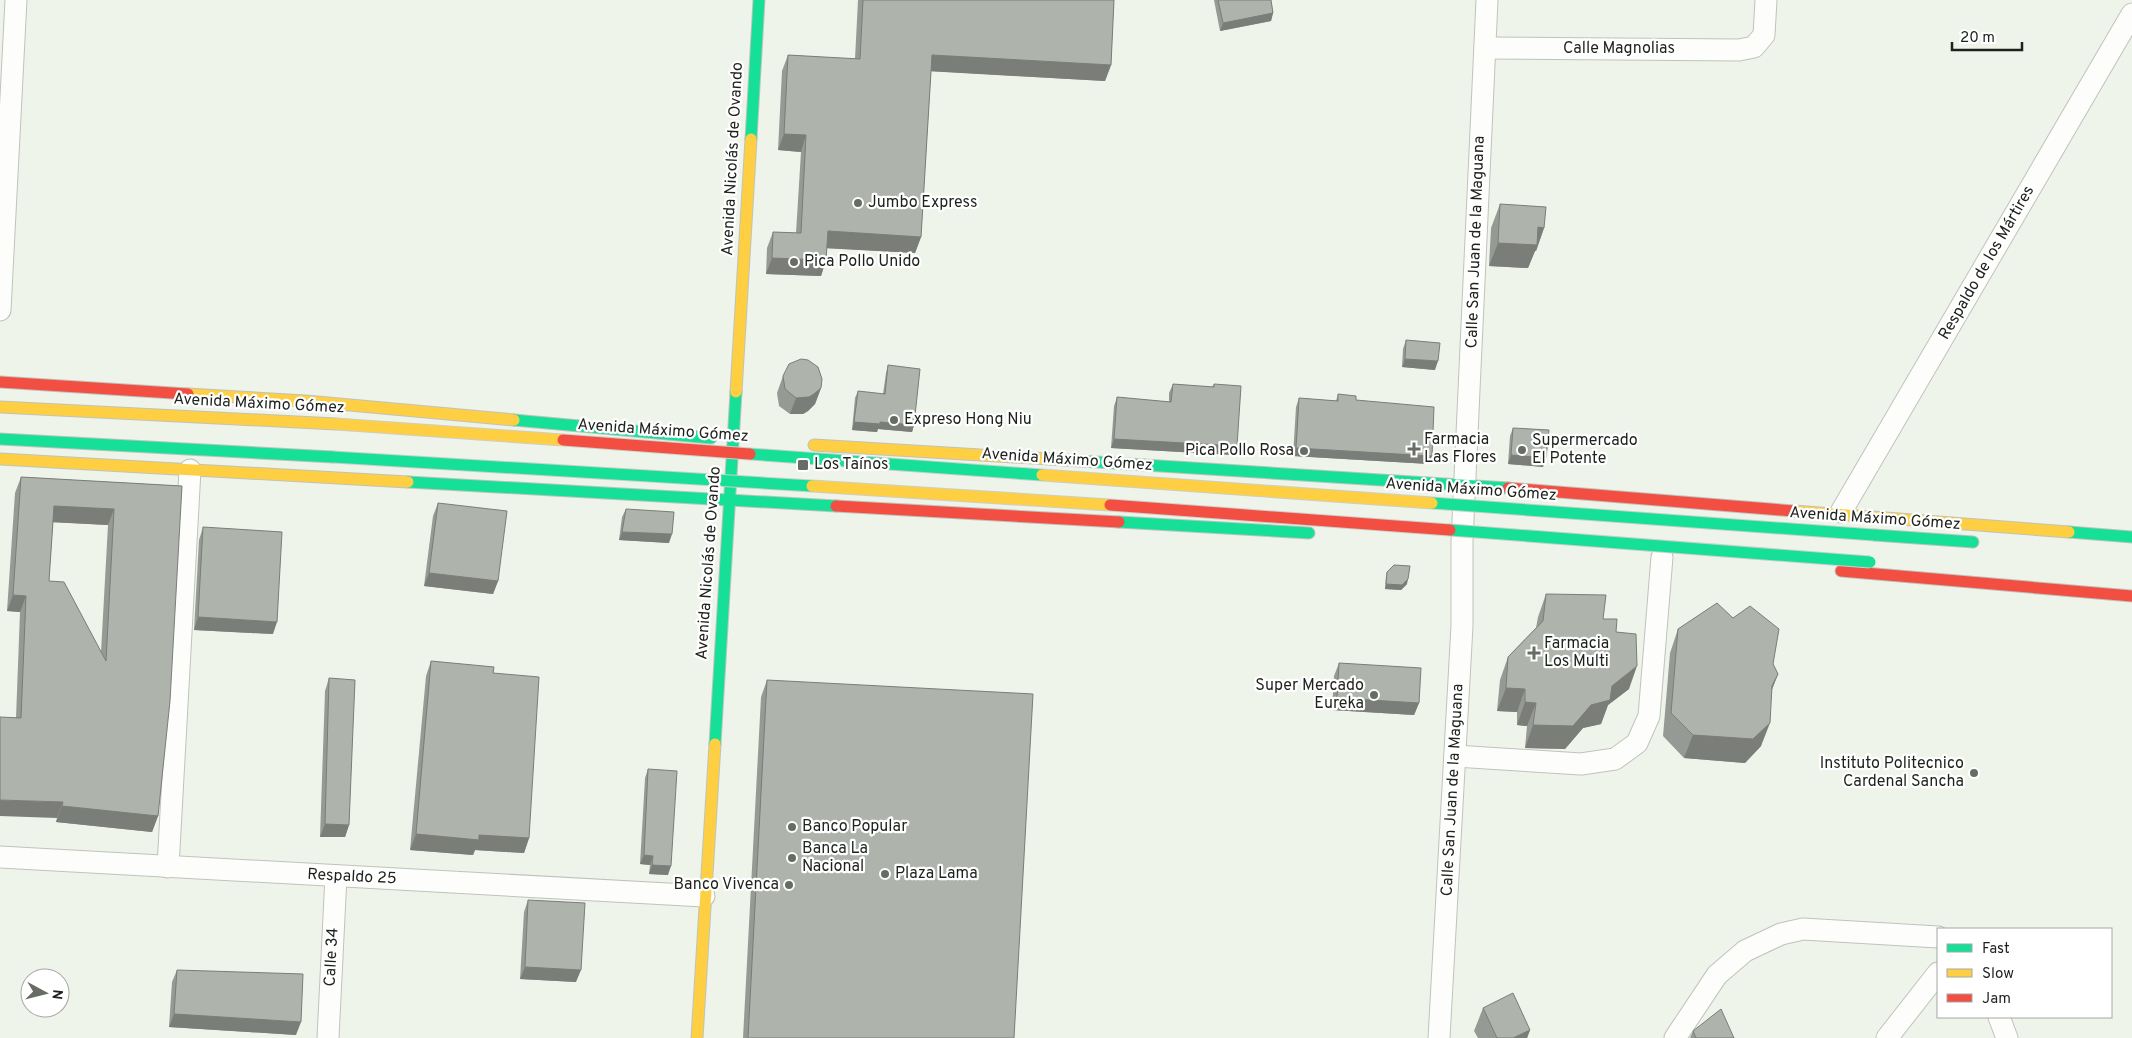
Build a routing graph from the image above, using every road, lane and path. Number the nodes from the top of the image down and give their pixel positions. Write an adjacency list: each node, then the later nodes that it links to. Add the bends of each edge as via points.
1 (16, 0): 7 (street)
2 (759, 0): 11 (main road, Avenida Nicolás de Ovando)
3 (1487, 0): 6 (street, Calle San Juan de la Maguana)
4 (1766, 0): 6 (street, Calle Magnolias, via 1764,35 1754,47 1739,50)
5 (2132, 14): 17 (street, Respaldo de los Mártires)
6 (1485, 48): 15 (street, Calle San Juan de la Maguana)
7 (0, 310)
8 (0, 382): 11 (main road, via 306,401)
9 (0, 406): 22 (main road, Avenida Máximo Gómez, bridge, via 336,424)
10 (0, 439): 24 (main road, bridge, via 1100,504)
11 (739, 441): 16 (main road, Avenida Nicolás de Ovando)
12 (803, 444): 15 (main road)
13 (0, 459): 14 (main road)
14 (190, 470): 16 (main road); 28 (street)
15 (1466, 485): 17 (main road); 21 (street, Calle San Juan de la Maguana)
16 (728, 500): 18 (main road); 30 (main road, Avenida Nicolás de Ovando)
17 (1841, 512): 20 (main road)
18 (1324, 534)
19 (1383, 537): 21 (main road)
20 (2132, 537)
21 (1462, 542): 23 (main road); 26 (street, Calle San Juan de la Maguana, via 1462,626)
22 (1983, 543)
23 (1662, 557): 25 (main road); 26 (street, via 1649,716 1638,744 1615,759 1581,764)
24 (2132, 584)
25 (2132, 596)
26 (1455, 756): 36 (street, Calle San Juan de la Maguana)
27 (0, 857): 28 (street, Respaldo 25)
28 (168, 866): 29 (street, Respaldo 25)
29 (336, 876): 30 (street, Respaldo 25); 34 (street, Calle 34)
30 (704, 896): 35 (main road, Avenida Nicolás de Ovando)
31 (1937, 937): 37 (street, via 1804,929 1781,934 1745,951 1717,975)
32 (1937, 974): 38 (street)
33 (1999, 1018): 39 (street)
34 (328, 1038)
35 (697, 1038)
36 (1440, 1038)
37 (1675, 1038)
38 (1887, 1038)
39 (2007, 1038)

